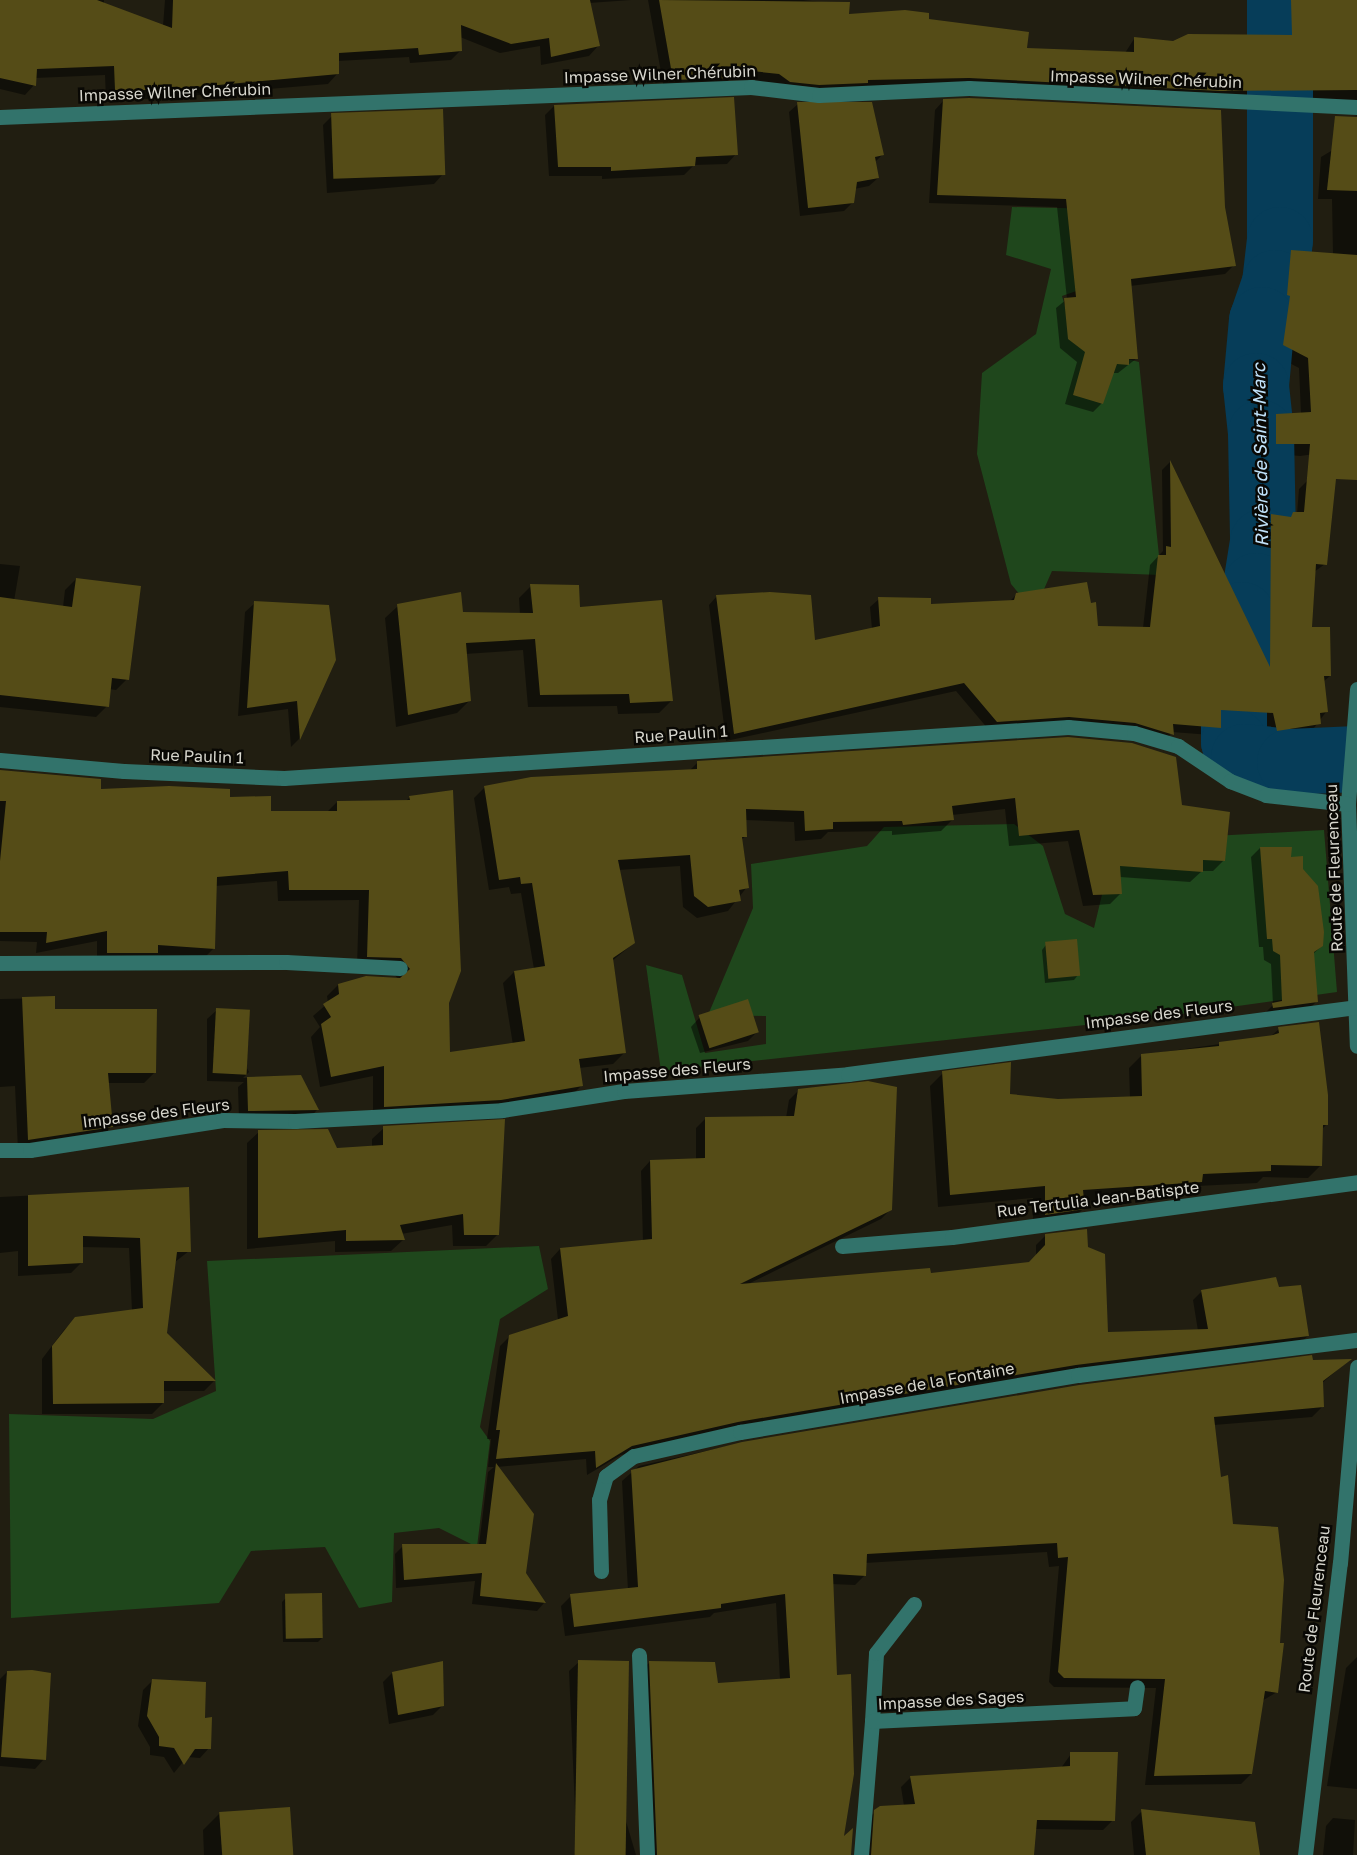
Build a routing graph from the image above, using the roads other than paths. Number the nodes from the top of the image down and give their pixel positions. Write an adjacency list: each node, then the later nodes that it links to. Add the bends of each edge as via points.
1 (1357, 107): 2 (street, Impasse Wilner Chérubin, via 969,88 819,95 751,87)
2 (0, 117)
3 (1357, 689): 5 (street, Route de Fleurenceau)
4 (0, 760): 5 (street, Rue Paulin 1, via 124,771 284,778 1068,727 1134,733 1178,746 1230,781 1266,795)
5 (1348, 804): 6 (street, Route de Fleurenceau)
6 (1356, 946): 9 (street, Route de Fleurenceau)
7 (0, 963): 8 (street, via 286,962)
8 (400, 968)
9 (1356, 1007): 10 (street, Route de Fleurenceau); 11 (street, Impasse des Fleurs, via 849,1074 624,1091 502,1110 295,1121 223,1120 30,1150)
10 (1357, 1046)
11 (0, 1150)
12 (1357, 1182): 13 (street, Rue Tertulia Jean-Batispte, via 951,1237)
13 (843, 1246)
14 (1357, 1340): 16 (street, Impasse de la Fontaine, via 1078,1375 740,1432 634,1456 606,1476 599,1500)
15 (1357, 1367): 23 (street, Route de Fleurenceau, via 1340,1563)
16 (601, 1571)
17 (914, 1604): 20 (street, via 876,1653)
18 (639, 1655): 21 (street)
19 (1137, 1687): 20 (street, Impasse des Sages, via 1134,1708)
20 (872, 1721): 22 (street, Impasse des Sages)
21 (647, 1855)
22 (861, 1855)
23 (1305, 1855)

